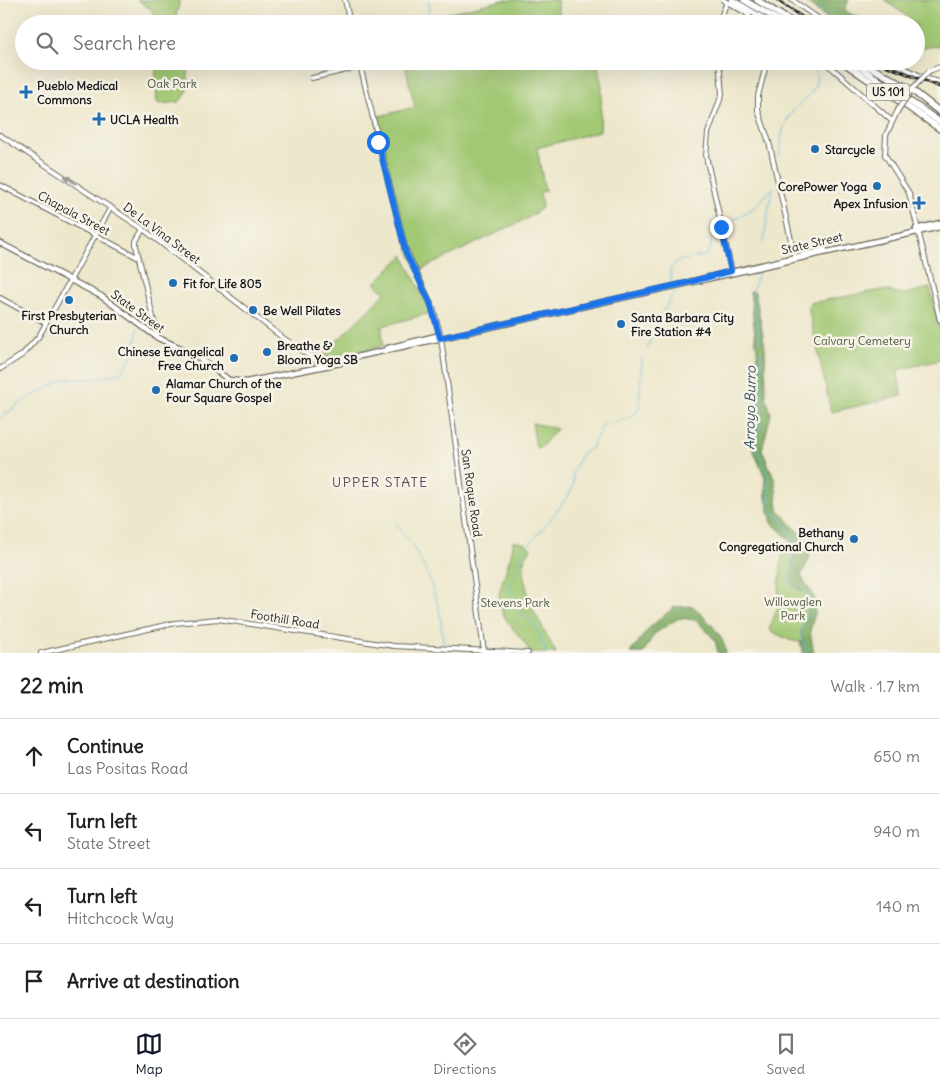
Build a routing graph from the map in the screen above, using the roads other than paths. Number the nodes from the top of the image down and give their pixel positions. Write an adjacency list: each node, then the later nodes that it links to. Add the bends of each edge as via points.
1 (345, 0): 7 (street)
2 (723, 0): 6 (street)
3 (744, 0): 11 (highway)
4 (757, 0): 12 (highway)
5 (792, 0): 13 (street)
6 (730, 1): 8 (street); 9 (street); 10 (highway)
7 (348, 15)
8 (723, 15)
9 (748, 15)
10 (755, 15)
11 (770, 15)
12 (781, 15)
13 (813, 15)
14 (940, 67): 26 (street, bridge, via 929,71)
15 (347, 70): 24 (street)
16 (361, 70): 47 (street, San Roque Road, via 405,248 430,302)
17 (720, 70): 41 (street, via 722,94 708,133 706,149)
18 (765, 70): 40 (street, via 758,110 769,142)
19 (834, 70): 28 (street)
20 (854, 70): 30 (highway, US 101)
21 (864, 70): 29 (highway, US 101)
22 (875, 70): 26 (highway)
23 (908, 70): 25 (street)
24 (312, 78)
25 (940, 82)
26 (912, 90): 27 (highway); 28 (street, bridge)
27 (940, 112)
28 (892, 121): 36 (street, via 885,140 886,155 908,188)
29 (940, 122)
30 (940, 130)
31 (0, 135): 33 (street, De La Vina Street, one-way to 31)
32 (0, 184): 37 (street, Chapala Street)
33 (111, 207): 35 (street, De La Vina Street); 37 (street)
34 (940, 225): 36 (main road, State Street)
35 (143, 229): 39 (street, via 136,244); 48 (street, De La Vina Street, via 263,324)
36 (918, 230): 40 (main road, State Street); 44 (street)
37 (95, 236): 39 (street, Chapala Street); 42 (street)
38 (0, 242): 42 (main road, State Street)
39 (138, 258): 46 (street)
40 (795, 258): 41 (main road, State Street)
41 (732, 273): 47 (main road, State Street)
42 (70, 279): 45 (street); 46 (main road, State Street, via 115,305)
43 (0, 298): 45 (street)
44 (940, 320)
45 (46, 323): 53 (street, via 29,349)
46 (158, 338): 52 (main road, State Street, via 192,353 221,376 236,382)
47 (440, 338): 50 (main road, State Street, via 436,336); 54 (street, San Roque Road)
48 (308, 354): 49 (street, De La Vina Street); 50 (street, De La Vina Street)
49 (312, 359): 51 (street, De La Vina Street); 52 (street)
50 (337, 362): 51 (main road, State Street)
51 (321, 365): 52 (main road, State Street)
52 (312, 367)
53 (0, 369)
54 (484, 651): 55 (street, Foothill Road); 56 (street, Foothill Road, via 394,646 218,619 175,623)
55 (513, 652): 57 (street, Foothill Road)
56 (41, 653)
57 (528, 653)

